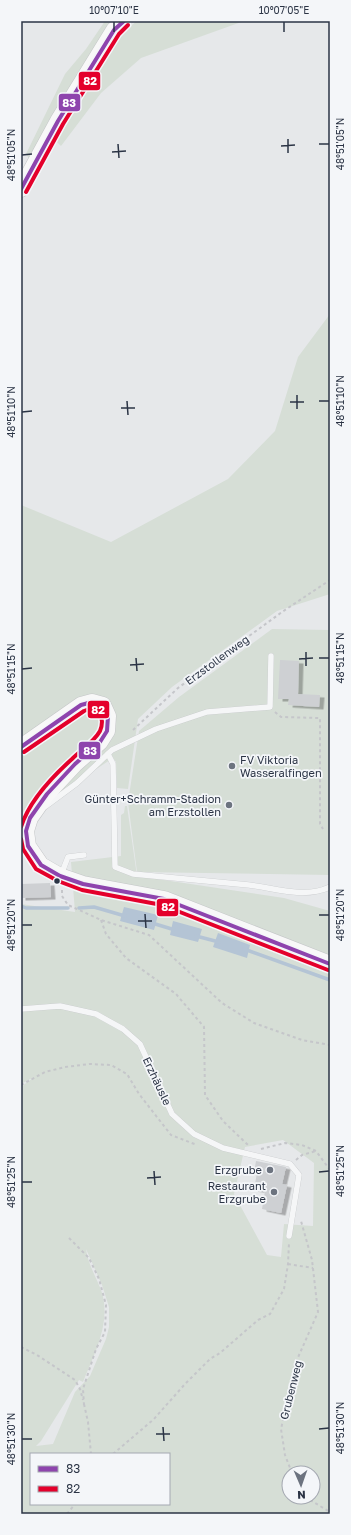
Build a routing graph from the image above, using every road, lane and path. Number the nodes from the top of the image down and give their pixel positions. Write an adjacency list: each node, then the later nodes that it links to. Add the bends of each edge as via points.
1 (124, 21): 2 (street, via 114,30 58,121)
2 (21, 189)
3 (330, 580): 6 (path, Erzstollenweg, via 178,688)
4 (271, 656): 5 (lane)
5 (270, 707): 8 (lane, via 207,712 156,729); 10 (path, via 281,717 320,718 320,824)
6 (129, 734)
7 (21, 747): 9 (street, via 81,705 92,702 103,705 108,716 107,731 100,742 47,794)
8 (108, 754): 9 (lane, via 77,783); 13 (lane, via 113,764 115,867 133,874 286,891 309,893)
9 (34, 813): 12 (street, via 26,831 28,846 41,865)
10 (323, 829)
11 (84, 855): 12 (lane, via 68,857)
12 (60, 876): 14 (path, via 62,896 68,905); 15 (street, via 83,884 164,899)
13 (330, 887)
14 (101, 920): 17 (path, via 149,935 222,1003 254,1023 302,1040); 20 (path, via 106,934 126,958 176,994 204,1027 205,1095 223,1121 255,1150 285,1143 302,1145)
15 (330, 964)
16 (21, 1009): 21 (lane, Erzhäusle, via 60,1006 96,1014 123,1029 140,1044 172,1114 194,1134 223,1148)
17 (330, 1045)
18 (21, 1085): 19 (path, via 45,1072 65,1067 111,1064 127,1074 171,1135)
19 (203, 1146)
20 (316, 1151): 21 (path, via 302,1155); 22 (path)
21 (290, 1164): 24 (lane, via 299,1175)
22 (330, 1170)
23 (300, 1216): 27 (path, Grubenweg)
24 (289, 1236): 26 (path)
25 (69, 1238): 29 (path, via 89,1258 99,1279 106,1305 105,1332 96,1349 83,1389)
26 (288, 1264): 27 (path); 31 (path, via 284,1289 270,1314 258,1320 210,1359 154,1419)
27 (313, 1268): 32 (path, Grubenweg, via 318,1312 296,1362 281,1429)
28 (21, 1347): 29 (path, via 75,1380)
29 (84, 1405): 30 (path)
30 (91, 1453)
31 (114, 1453)
32 (289, 1465)
33 (74, 1505): 36 (path)
34 (318, 1505): 35 (path)
35 (330, 1512)
36 (67, 1514)

